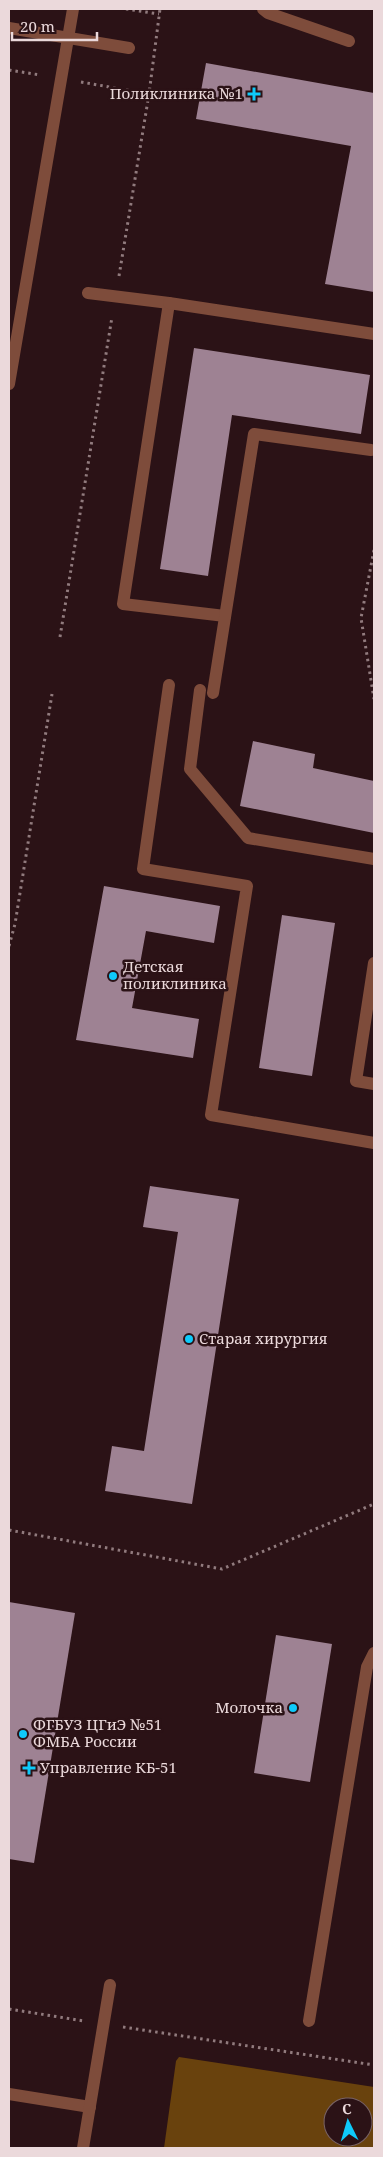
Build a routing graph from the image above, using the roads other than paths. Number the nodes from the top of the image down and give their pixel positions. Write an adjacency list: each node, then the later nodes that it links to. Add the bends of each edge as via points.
1 (73, 9): 4 (street)
2 (263, 9): 5 (street)
3 (9, 28): 4 (street)
4 (69, 38): 6 (street); 10 (street)
5 (349, 41)
6 (129, 48)
7 (88, 293): 8 (street)
8 (169, 303): 9 (street); 12 (street, via 123,604)
9 (374, 334)
10 (9, 384)
11 (371, 450): 12 (street, via 254,434)
12 (225, 616): 15 (street)
13 (169, 684): 19 (street, via 143,869 247,886 212,1115)
14 (200, 690): 16 (street, via 190,769 248,838)
15 (213, 693)
16 (374, 859)
17 (374, 963): 18 (street, via 356,1082)
18 (374, 1084)
19 (374, 1143)
20 (374, 1653): 22 (street, via 367,1667)
21 (110, 1985): 24 (street)
22 (309, 2021)
23 (9, 2094): 24 (street)
24 (90, 2107): 25 (street)
25 (82, 2148)

